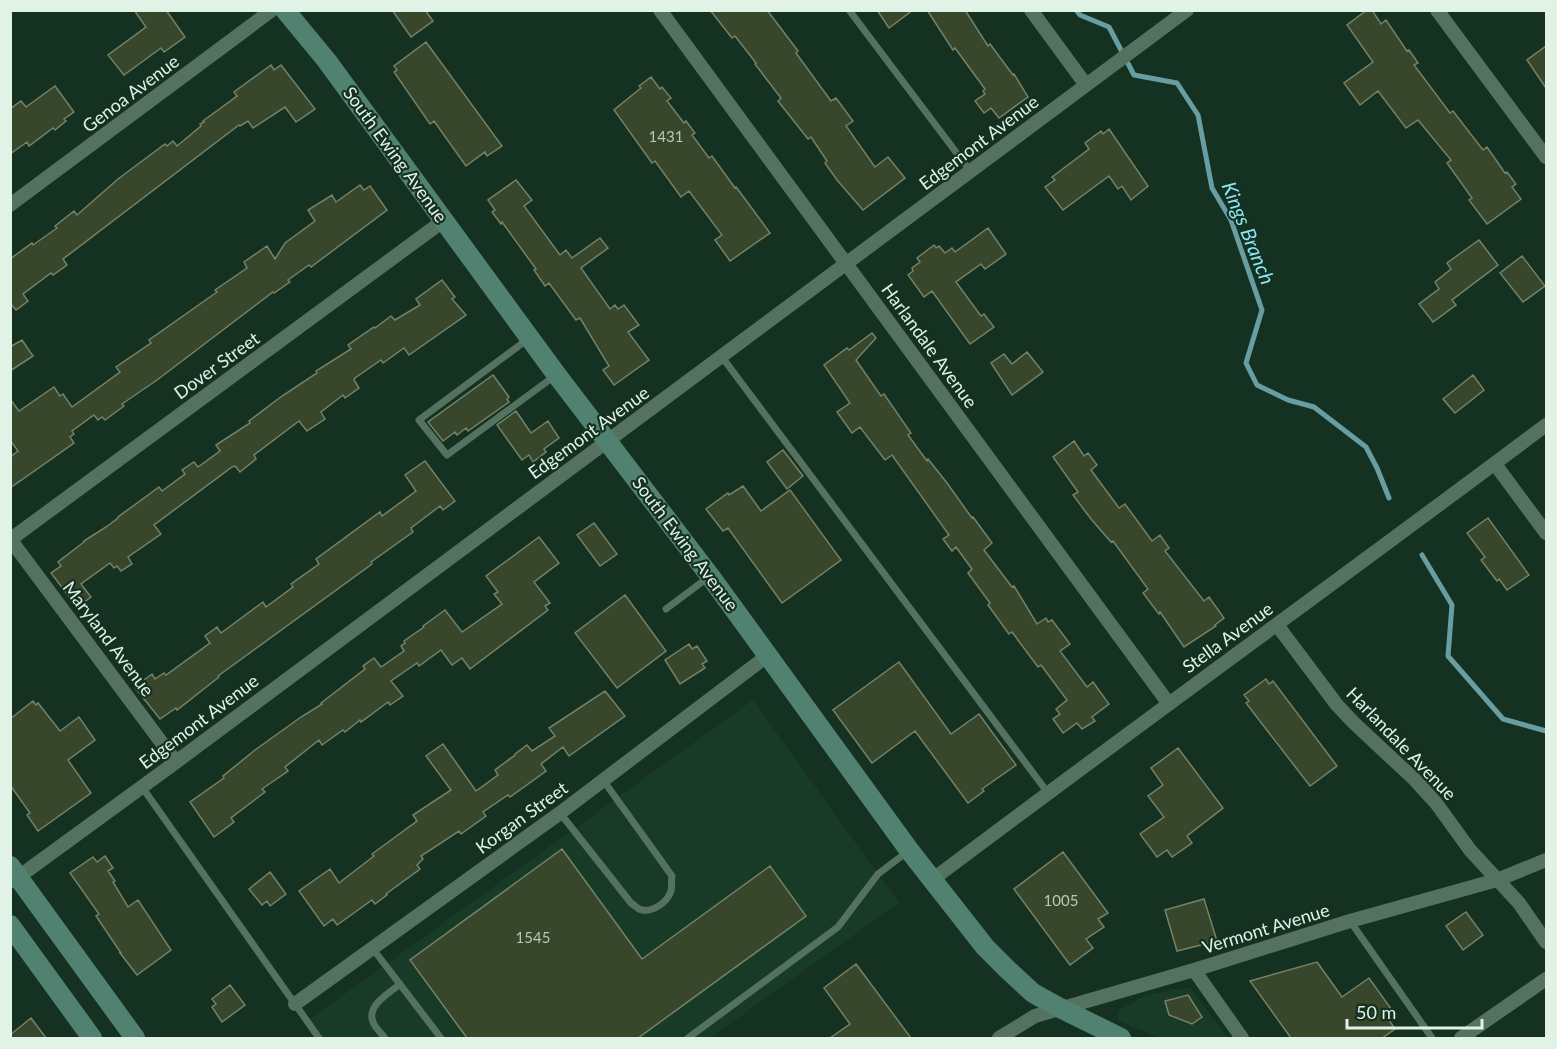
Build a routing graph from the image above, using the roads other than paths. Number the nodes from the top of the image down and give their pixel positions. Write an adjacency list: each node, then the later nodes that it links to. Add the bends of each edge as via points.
1 (272, 10): 11 (street, Genoa Avenue)
2 (285, 10): 12 (street, South Ewing Avenue, via 327,61)
3 (660, 10): 13 (street, Harlandale Avenue)
4 (849, 10): 10 (lane)
5 (1031, 10): 8 (street)
6 (1188, 10): 8 (street, Edgemont Avenue)
7 (1437, 10): 9 (street)
8 (1086, 85): 10 (street, Edgemont Avenue)
9 (1546, 157)
10 (971, 172): 13 (street, Edgemont Avenue)
11 (10, 205)
12 (443, 221): 14 (street, South Ewing Avenue); 21 (street, Dover Street)
13 (846, 265): 15 (street, Edgemont Avenue); 26 (street, Harlandale Avenue)
14 (530, 337): 16 (street, South Ewing Avenue); 16 (lane, via 419,420 447,455)
15 (722, 357): 18 (street, Edgemont Avenue); 30 (lane)
16 (556, 374): 18 (street, South Ewing Avenue)
17 (1546, 425): 19 (street, Stella Avenue)
18 (607, 441): 22 (street, South Ewing Avenue); 27 (street, Edgemont Avenue)
19 (1495, 464): 20 (street); 24 (street, Stella Avenue)
20 (1546, 533)
21 (11, 539): 27 (street, Maryland Avenue)
22 (710, 576): 23 (lane); 25 (street, South Ewing Avenue)
23 (666, 609)
24 (1277, 624): 26 (street, Stella Avenue); 36 (street, Harlandale Avenue, via 1337,705 1436,803)
25 (767, 656): 28 (street, Korgan Street); 32 (street, South Ewing Avenue)
26 (1169, 704): 30 (street, Stella Avenue)
27 (176, 762): 29 (street, Edgemont Avenue)
28 (603, 780): 31 (street, Korgan Street); 31 (lane, via 672,876 671,890 657,907 641,910 631,903)
29 (142, 787): 34 (street, Edgemont Avenue); 44 (lane)
30 (1048, 793): 35 (street, Stella Avenue)
31 (560, 813): 40 (street, Korgan Street)
32 (909, 850): 35 (street, South Ewing Avenue); 51 (lane, via 878,874 838,927)
33 (1546, 861): 36 (street, Vermont Avenue)
34 (13, 875): 47 (street)
35 (932, 880): 45 (street, South Ewing Avenue, via 984,947 1033,993)
36 (1497, 880): 37 (street, Vermont Avenue); 39 (street, Harlandale Avenue)
37 (1350, 921): 41 (street, Vermont Avenue); 55 (lane)
38 (10, 925): 46 (street)
39 (1546, 942)
40 (373, 949): 43 (lane); 44 (street, Korgan Street)
41 (1194, 970): 45 (street, Vermont Avenue); 54 (street)
42 (1546, 979): 56 (street)
43 (400, 984): 49 (lane, via 375,1005 372,1013 373,1022); 50 (lane)
44 (295, 1004): 48 (lane)
45 (1060, 1008): 52 (street, Vermont Avenue, via 1035,1016); 53 (street, South Ewing Avenue)
46 (92, 1038)
47 (135, 1038)
48 (319, 1038)
49 (385, 1038)
50 (441, 1038)
51 (688, 1038)
52 (999, 1038)
53 (1121, 1038)
54 (1242, 1038)
55 (1432, 1038)
56 (1461, 1038)

